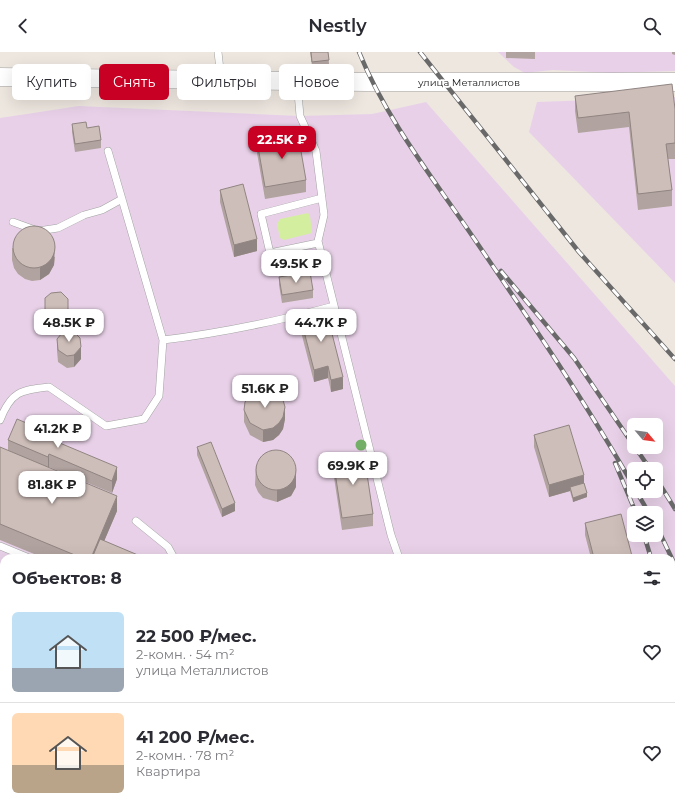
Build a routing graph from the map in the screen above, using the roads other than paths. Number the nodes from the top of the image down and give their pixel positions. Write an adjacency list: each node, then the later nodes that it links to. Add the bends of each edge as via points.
1 (218, 52): 2 (lane)
2 (219, 64)
3 (0, 77): 4 (street, улица Металлистов)
4 (177, 79)
5 (354, 81): 6 (street, улица Металлистов)
6 (675, 82)
7 (299, 100): 9 (lane, via 300,116 316,151)
8 (108, 151): 10 (lane)
9 (322, 198): 12 (lane, via 324,215); 12 (lane, via 261,214 270,253)
10 (122, 199): 11 (lane, via 58,228 38,231); 14 (lane)
11 (13, 222)
12 (318, 243): 13 (lane)
13 (334, 306): 14 (lane, via 278,321 200,336); 20 (lane)
14 (163, 340): 15 (lane, via 159,396 144,419 106,426 49,387 25,389 7,403)
15 (0, 420)
16 (136, 521): 19 (lane, via 168,547)
17 (0, 546): 18 (lane)
18 (19, 554)
19 (172, 554)
20 (398, 554)

